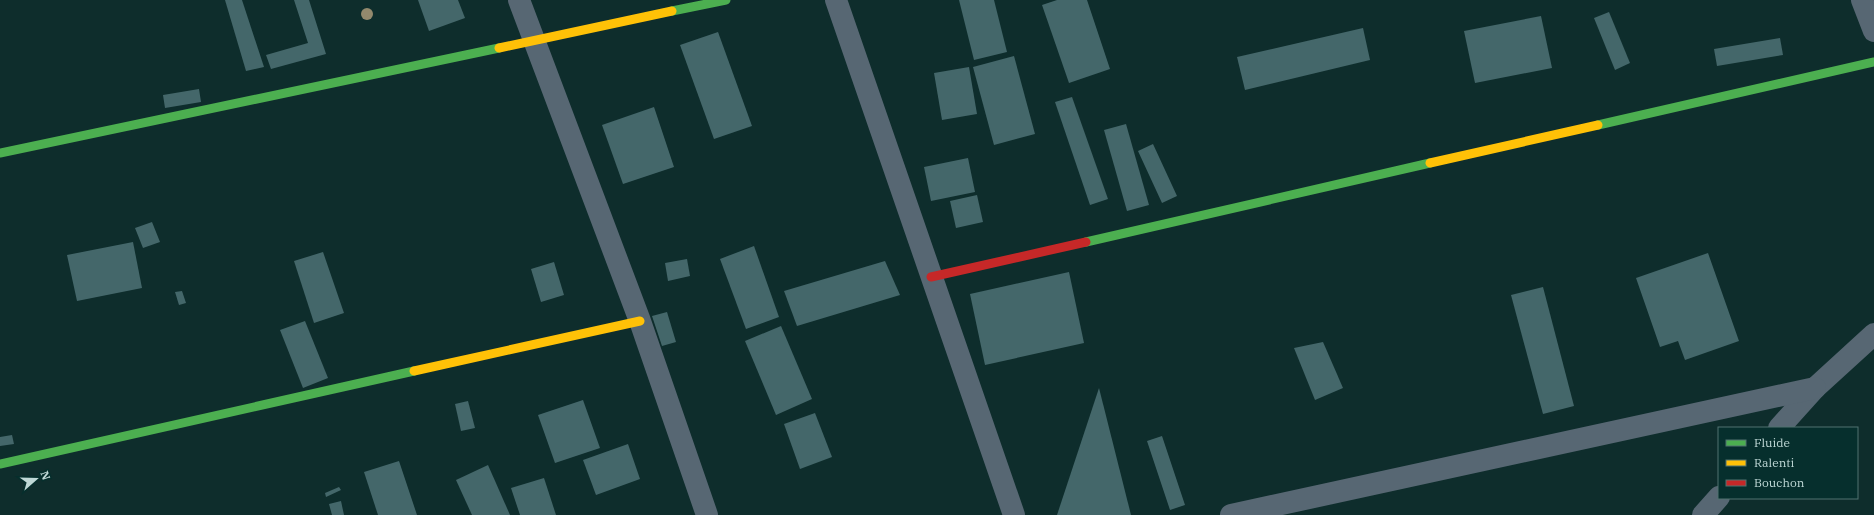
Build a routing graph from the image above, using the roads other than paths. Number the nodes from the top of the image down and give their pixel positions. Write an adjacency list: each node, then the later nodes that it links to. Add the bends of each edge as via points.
1 (519, 0): 6 (street)
2 (726, 0): 6 (street)
3 (836, 0): 9 (street)
4 (1862, 0): 5 (street)
5 (1874, 31)
6 (533, 41): 8 (street); 10 (street)
7 (1874, 62): 9 (street)
8 (0, 153)
9 (931, 277): 17 (street)
10 (640, 322): 14 (street); 16 (street)
11 (1874, 334): 12 (street)
12 (1815, 388): 13 (street); 18 (street)
13 (1780, 427)
14 (0, 464)
15 (1718, 498): 19 (street)
16 (707, 515)
17 (1014, 515)
18 (1231, 515)
19 (1703, 515)

